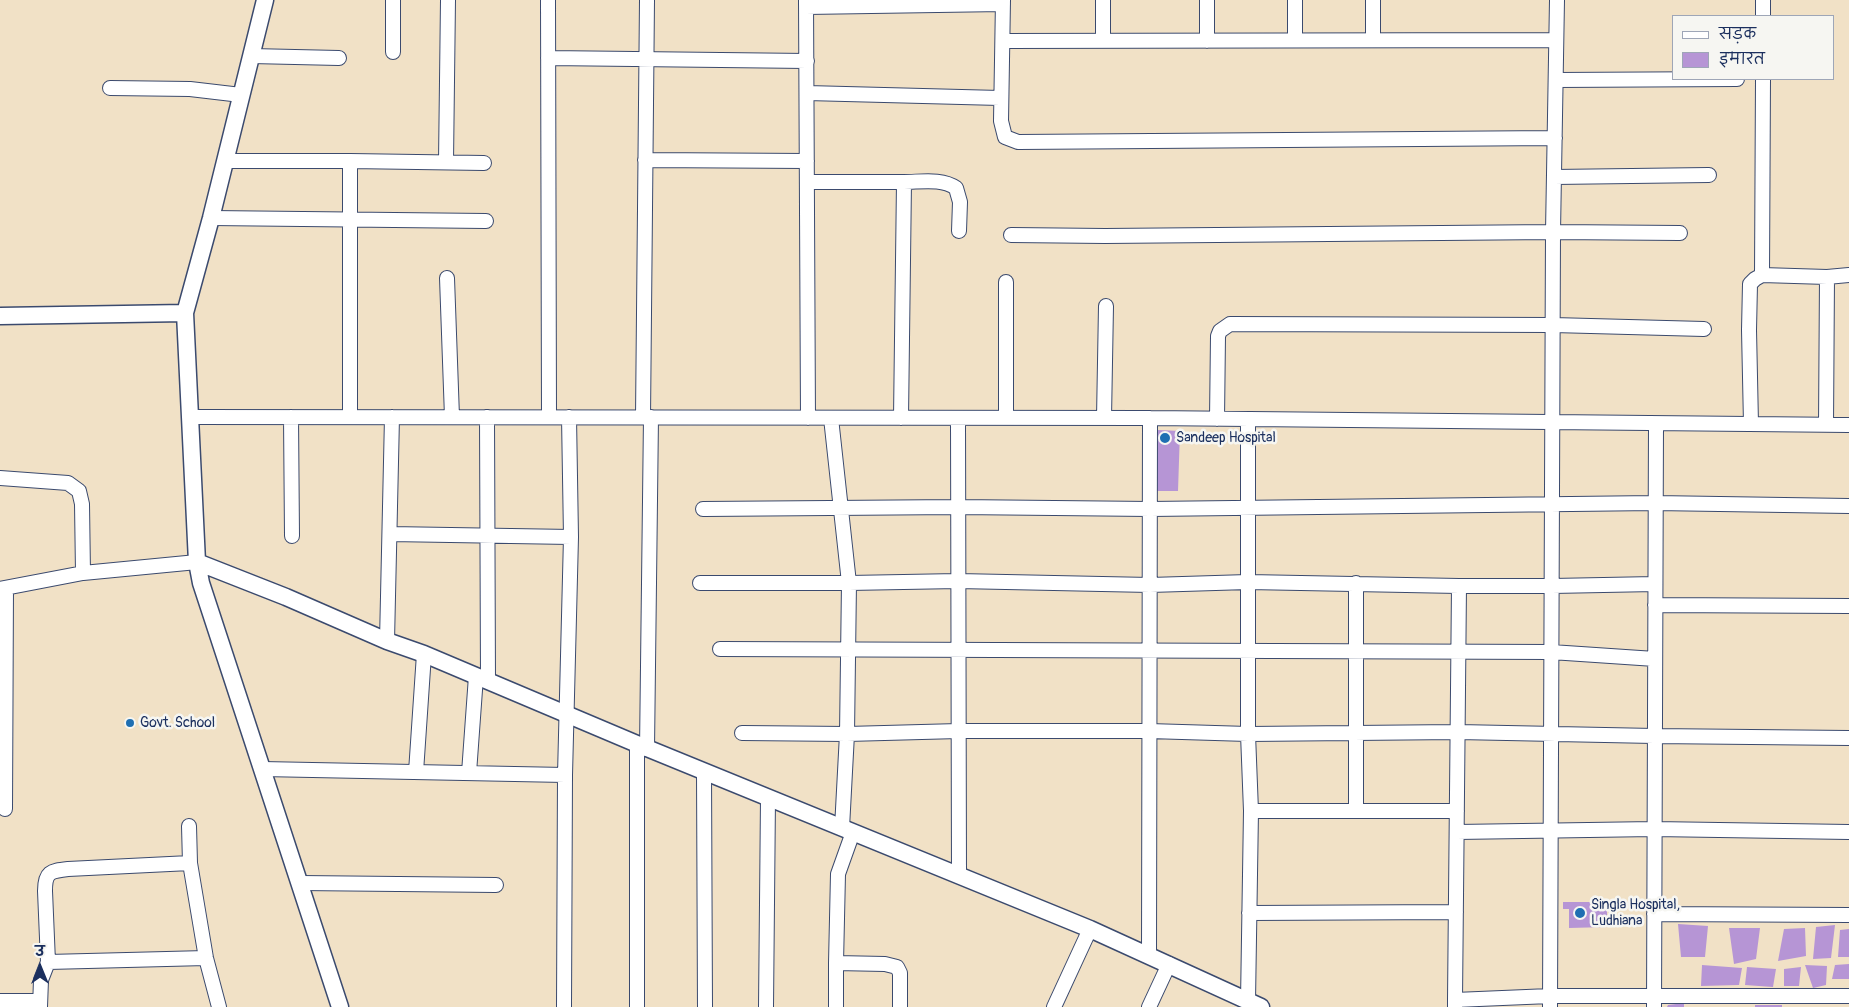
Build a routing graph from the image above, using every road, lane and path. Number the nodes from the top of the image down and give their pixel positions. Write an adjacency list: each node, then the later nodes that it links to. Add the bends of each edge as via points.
1 (265, 0): 22 (street)
2 (393, 0): 21 (street)
3 (448, 0): 39 (street)
4 (548, 0): 24 (street)
5 (647, 0): 25 (street)
6 (1103, 0): 19 (street)
7 (1208, 0): 20 (street)
8 (1295, 0): 15 (street)
9 (1372, 0): 16 (street)
10 (1557, 0): 17 (street)
11 (1763, 0): 14 (street)
12 (1003, 2): 13 (street); 18 (street)
13 (806, 4): 26 (street)
14 (1763, 15)
15 (1295, 40): 16 (street); 20 (street)
16 (1373, 40): 17 (street)
17 (1556, 40): 28 (street)
18 (1003, 41): 19 (street); 33 (street)
19 (1103, 41): 20 (street)
20 (1207, 41)
21 (393, 52)
22 (251, 56): 23 (street); 32 (street)
23 (339, 58)
24 (548, 58): 25 (street); 68 (street)
25 (646, 58): 26 (street); 35 (street)
26 (806, 61): 31 (street)
27 (1672, 79): 28 (street)
28 (1556, 80): 34 (street)
29 (1763, 80): 52 (street)
30 (110, 88): 32 (street, via 190,89)
31 (806, 93): 33 (street); 38 (street)
32 (242, 95): 36 (street)
33 (1000, 98): 34 (street, via 1002,132 1005,137 1018,142)
34 (1555, 138): 42 (street)
35 (645, 160): 38 (street); 70 (street)
36 (225, 161): 37 (street); 45 (street)
37 (350, 161): 39 (street); 46 (street)
38 (807, 161): 43 (street)
39 (446, 162): 40 (street)
40 (484, 162)
41 (1709, 175): 42 (street)
42 (1554, 177): 49 (street)
43 (807, 182): 44 (street); 71 (street)
44 (904, 182): 48 (street, via 949,183 956,188 960,202); 73 (street)
45 (211, 218): 46 (street); 58 (street)
46 (349, 220): 47 (street); 64 (street)
47 (486, 221)
48 (959, 231)
49 (1553, 232): 50 (street); 51 (street); 60 (street)
50 (1680, 233)
51 (1012, 235)
52 (1762, 275): 54 (street); 82 (street, via 1750,284 1749,292)
53 (1849, 275): 54 (street)
54 (1827, 277): 83 (street)
55 (447, 278): 66 (street)
56 (1006, 282): 75 (street)
57 (1106, 306): 76 (street)
58 (185, 313): 59 (street); 62 (street)
59 (0, 316)
60 (1553, 325): 61 (street); 78 (street, via 1230,324 1218,336); 80 (street)
61 (1704, 329)
62 (191, 416): 63 (street); 98 (street)
63 (291, 417): 64 (street); 95 (street)
64 (350, 417): 65 (street)
65 (392, 417): 66 (street); 94 (street)
66 (452, 417): 67 (street)
67 (487, 417): 68 (street); 96 (street)
68 (549, 417): 69 (street)
69 (569, 417): 70 (street); 97 (street)
70 (647, 417): 71 (street); 135 (street)
71 (808, 418): 72 (street)
72 (832, 418): 73 (street); 92 (street)
73 (901, 418): 74 (street)
74 (958, 418): 75 (street); 89 (street)
75 (1006, 418): 76 (street)
76 (1104, 418): 77 (street)
77 (1150, 418): 78 (street); 93 (street)
78 (1217, 419): 79 (street)
79 (1248, 419): 80 (street); 90 (street)
80 (1552, 422): 81 (street); 87 (street)
81 (1656, 424): 82 (street); 86 (street)
82 (1751, 424): 83 (street)
83 (1826, 425): 84 (street)
84 (1849, 425)
85 (0, 478): 99 (street, via 68,483 79,491)
86 (1655, 503): 87 (street); 88 (street); 105 (street)
87 (1552, 504): 90 (street); 108 (street)
88 (1849, 506)
89 (958, 507): 92 (street); 93 (street); 100 (street)
90 (1248, 508): 93 (street); 101 (street)
91 (703, 509): 92 (street)
92 (841, 509): 103 (street)
93 (1150, 509): 106 (street)
94 (390, 534): 96 (street); 112 (street)
95 (292, 536)
96 (489, 536): 97 (street); 123 (street)
97 (571, 537): 124 (street)
98 (197, 562): 99 (street); 112 (street); 136 (street)
99 (83, 573): 109 (street)
100 (958, 581): 103 (street); 106 (street); 115 (street)
101 (1248, 582): 104 (street); 106 (street); 117 (street)
102 (700, 583): 103 (street)
103 (849, 583): 114 (street)
104 (1356, 583): 107 (street); 118 (street)
105 (1655, 584): 108 (street); 110 (street)
106 (1150, 585): 116 (street)
107 (1459, 586): 108 (street); 119 (street)
108 (1552, 586): 120 (street)
109 (3, 589): 142 (street)
110 (1655, 605): 111 (street); 122 (street)
111 (1849, 606)
112 (388, 641): 121 (street)
113 (720, 649): 114 (street)
114 (848, 650): 115 (street); 131 (street)
115 (958, 650): 116 (street); 125 (street)
116 (1149, 651): 117 (street); 126 (street)
117 (1248, 651): 118 (street); 132 (street)
118 (1356, 651): 119 (street); 129 (street)
119 (1458, 652): 120 (street); 127 (street)
120 (1551, 652): 122 (street); 130 (street)
121 (424, 654): 123 (street); 137 (street)
122 (1655, 659): 133 (street)
123 (482, 678): 124 (street); 139 (street)
124 (566, 714): 135 (street); 140 (street)
125 (959, 731): 126 (street); 131 (street); 153 (street)
126 (1149, 731): 132 (street); 161 (street)
127 (1458, 732): 129 (street); 130 (street); 145 (street)
128 (742, 733): 131 (street)
129 (1356, 733): 132 (street); 143 (street)
130 (1551, 733): 133 (street); 149 (street)
131 (848, 734): 148 (street)
132 (1248, 734): 144 (street)
133 (1654, 736): 134 (street); 147 (street)
134 (1849, 738)
135 (642, 746): 138 (street); 176 (street)
136 (262, 769): 137 (street); 154 (street)
137 (416, 772): 139 (street)
138 (704, 772): 141 (street); 177 (street)
139 (469, 773): 140 (street)
140 (565, 775): 175 (street)
141 (768, 798): 148 (street); 178 (street)
142 (5, 810)
143 (1356, 810): 144 (street); 145 (street)
144 (1250, 811): 157 (street)
145 (1457, 811): 150 (street)
146 (189, 826): 152 (street)
147 (1654, 829): 149 (street); 151 (street); 158 (street)
148 (848, 830): 153 (street); 164 (street, via 838,874)
149 (1550, 830): 150 (street); 168 (street)
150 (1457, 832): 156 (street)
151 (1849, 832)
152 (190, 863): 162 (street); 163 (street, via 55,870 49,874 45,880)
153 (959, 876): 160 (street)
154 (300, 883): 155 (street); 174 (street)
155 (496, 885)
156 (1456, 912): 157 (street); 172 (street)
157 (1249, 913): 170 (street)
158 (1654, 914): 159 (street); 169 (street)
159 (1849, 915)
160 (1090, 929): 161 (street); 181 (street)
161 (1149, 955): 165 (street)
162 (206, 958): 163 (street); 173 (street)
163 (48, 962): 171 (street, via 41,980)
164 (836, 964): 179 (street); 180 (street, via 897,967 900,972)
165 (1169, 964): 170 (street); 182 (street)
166 (1849, 996): 169 (street)
167 (0, 1001): 171 (street)
168 (1550, 1002): 169 (street); 172 (street)
169 (1654, 1002)
170 (1248, 1003)
171 (40, 1004)
172 (1455, 1004)
173 (219, 1007)
174 (340, 1007)
175 (564, 1007)
176 (637, 1007)
177 (705, 1007)
178 (766, 1007)
179 (836, 1007)
180 (900, 1007)
181 (1054, 1007)
182 (1148, 1007)

